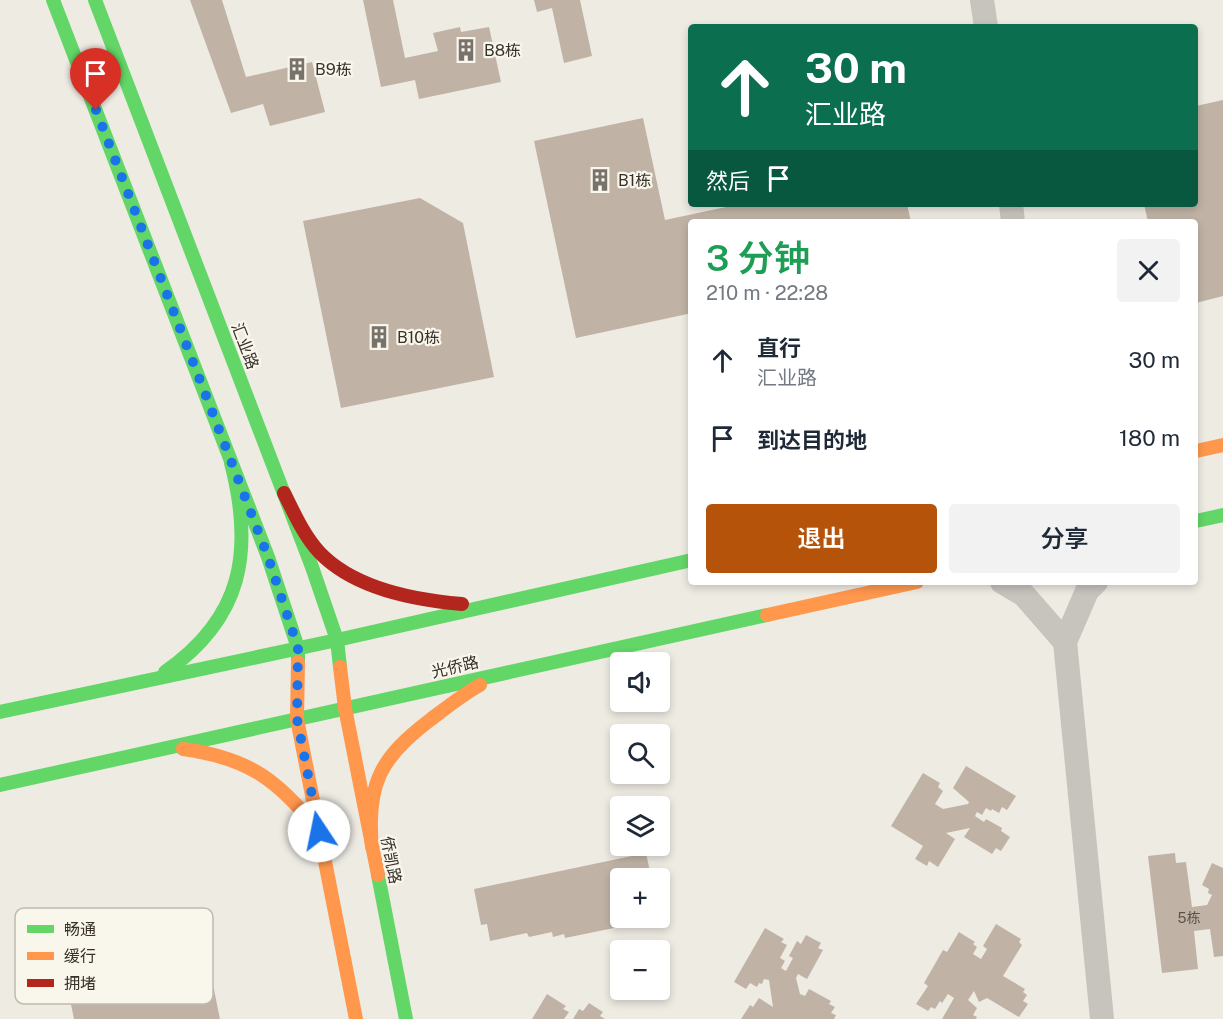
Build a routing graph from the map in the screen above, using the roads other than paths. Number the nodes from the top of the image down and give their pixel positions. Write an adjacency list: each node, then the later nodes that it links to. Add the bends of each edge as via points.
1 (53, 0): 7 (main road)
2 (95, 0): 8 (main road, 汇业路)
3 (982, 0): 4 (street)
4 (986, 24)
5 (1223, 445): 6 (main road)
6 (1198, 451)
7 (231, 463): 18 (main road); 20 (main road, via 240,500 241,527 236,581 228,604 203,642)
8 (284, 493): 15 (main road, via 320,553 342,570 405,595 442,603); 16 (main road, 汇业路)
9 (1223, 515): 10 (main road)
10 (1198, 521)
11 (688, 561): 15 (main road)
12 (903, 585): 19 (main road, 光侨路)
13 (1007, 585): 17 (street, via 1024,595)
14 (1093, 585): 17 (street)
15 (491, 606): 16 (main road)
16 (337, 640): 18 (main road); 21 (main road, 汇业路)
17 (1065, 642): 30 (street)
18 (298, 648): 20 (main road); 23 (main road)
19 (509, 672): 21 (main road, 光侨路); 27 (main road, via 467,692 394,751 374,786 369,827)
20 (153, 679): 22 (main road)
21 (345, 708): 23 (main road, 光侨路); 27 (main road, 侨凯路)
22 (0, 712)
23 (297, 719): 24 (main road, 光侨路); 26 (main road)
24 (169, 747): 25 (main road, 光侨路); 26 (main road, via 205,751 239,761 270,779 297,802)
25 (0, 785)
26 (319, 831): 28 (main road)
27 (372, 847): 29 (main road, 侨凯路)
28 (356, 1019)
29 (406, 1019)
30 (1102, 1019)

